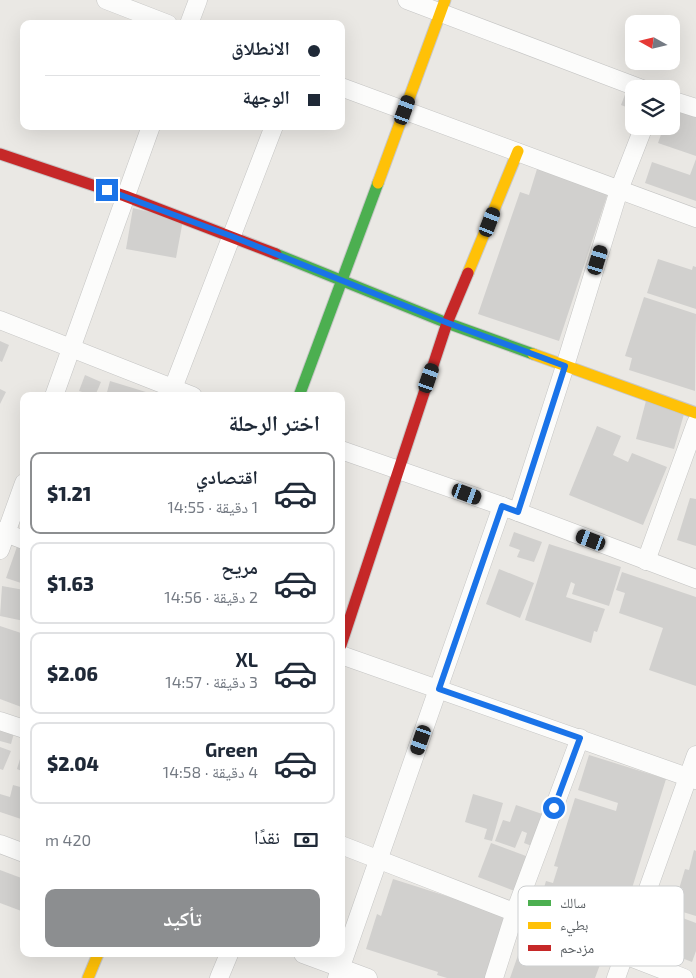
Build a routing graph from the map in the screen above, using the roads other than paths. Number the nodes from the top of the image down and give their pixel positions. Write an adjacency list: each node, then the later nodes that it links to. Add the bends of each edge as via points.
1 (106, 0): 5 (street)
2 (198, 0): 6 (street)
3 (407, 0): 4 (street)
4 (442, 6): 7 (street); 11 (street)
5 (158, 20)
6 (190, 20)
7 (625, 82)
8 (345, 88): 11 (street)
9 (680, 103): 10 (street)
10 (696, 108)
11 (405, 110): 15 (street); 21 (street)
12 (150, 130): 18 (street)
13 (272, 130): 20 (street)
14 (640, 135): 17 (street)
15 (518, 151): 17 (street); 23 (street)
16 (0, 154): 18 (street)
17 (619, 190): 19 (street); 25 (street)
18 (125, 196): 20 (street); 24 (street)
19 (696, 218)
20 (231, 236): 21 (street); 27 (street)
21 (340, 281): 23 (street); 28 (street)
22 (0, 320): 24 (street)
23 (448, 323): 25 (street); 32 (street)
24 (71, 349): 26 (street); 27 (street)
25 (565, 366): 29 (street); 34 (street)
26 (55, 392)
27 (172, 392)
28 (300, 392)
29 (696, 413)
30 (696, 422): 37 (street)
31 (345, 451): 32 (street)
32 (398, 470): 34 (street); 39 (street)
33 (20, 493): 35 (street)
34 (510, 509): 37 (street); 41 (street)
35 (2, 538): 36 (street)
36 (20, 540)
37 (646, 561): 38 (street)
38 (696, 580)
39 (345, 634)
40 (345, 655): 41 (street)
41 (439, 689): 44 (street); 50 (street)
42 (0, 721): 43 (street)
43 (20, 728)
44 (580, 738): 46 (street); 51 (street)
45 (696, 755): 46 (street)
46 (692, 778): 52 (street)
47 (0, 844): 49 (street)
48 (345, 847): 50 (street)
49 (20, 852)
50 (378, 860): 54 (street); 56 (street)
51 (525, 886)
52 (650, 886)
53 (518, 904): 54 (street)
54 (515, 912): 55 (street); 67 (street)
55 (518, 913)
56 (345, 953)
57 (97, 957): 64 (street)
58 (228, 957): 65 (street)
59 (309, 957): 63 (street)
60 (344, 957): 63 (street)
61 (620, 966): 68 (street)
62 (654, 966): 69 (street)
63 (338, 973): 66 (street)
64 (88, 978)
65 (219, 978)
66 (368, 978)
67 (494, 978)
68 (616, 978)
69 (684, 978)

